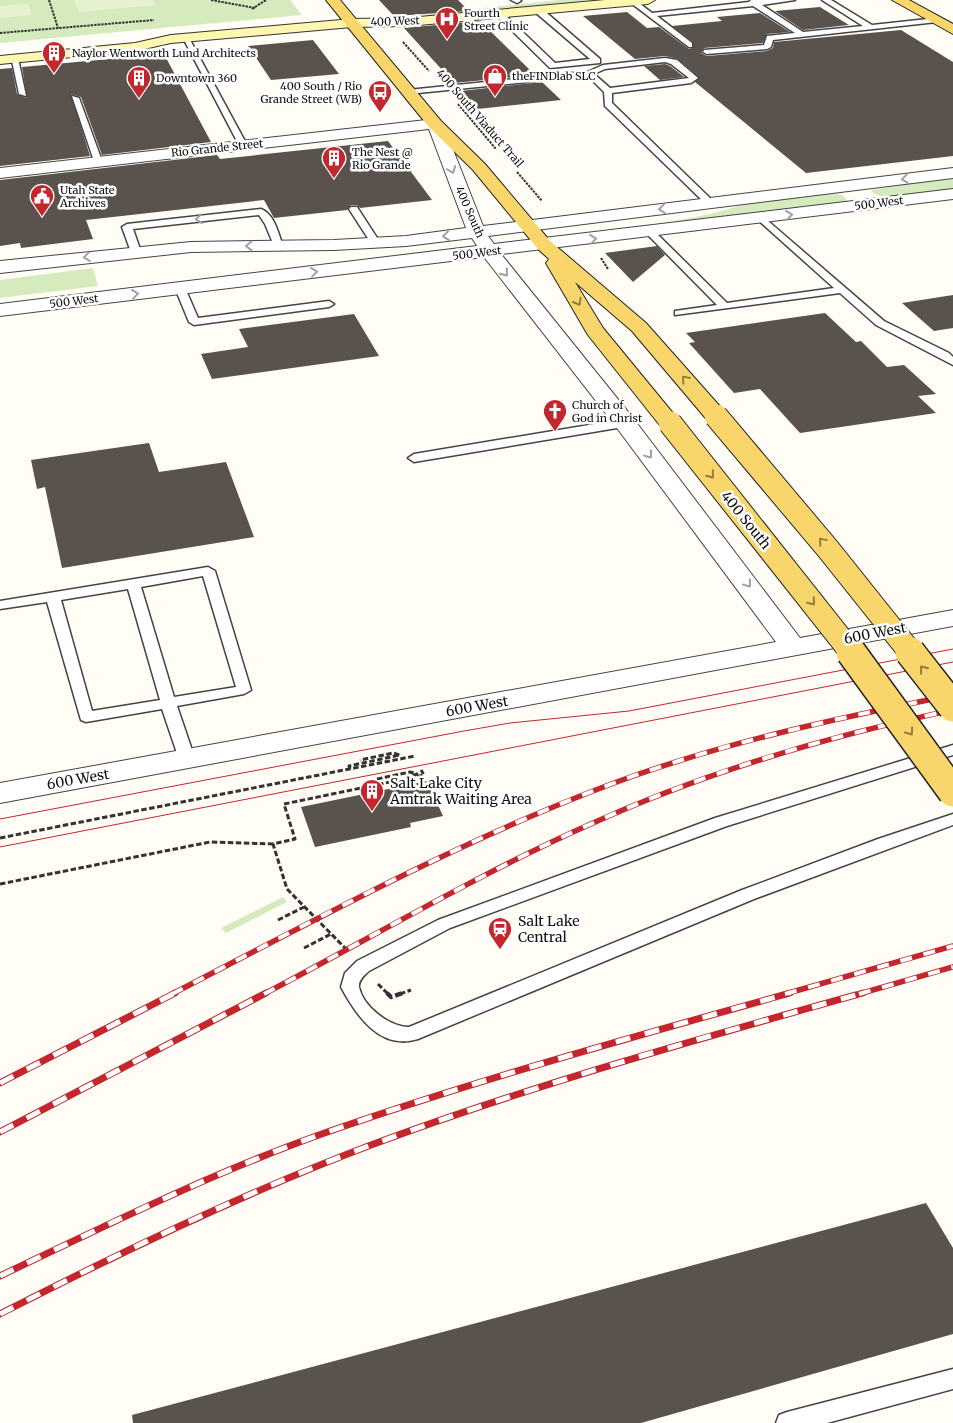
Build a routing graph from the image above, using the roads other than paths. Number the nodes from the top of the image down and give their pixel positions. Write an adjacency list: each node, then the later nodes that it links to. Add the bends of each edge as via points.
1 (333, 0): 13 (main road, 400 South)
2 (648, 0): 7 (street, 400 West)
3 (791, 0): 8 (lane)
4 (826, 0): 14 (lane)
5 (899, 0): 12 (main road)
6 (516, 1): 9 (street, 400 West); 13 (street, 400 West, via 398,12)
7 (632, 1): 9 (street, 400 West); 11 (lane)
8 (752, 2): 11 (lane); 16 (lane)
9 (535, 5): 10 (street, 400 West); 10 (lane, via 597,62 553,66)
10 (499, 14): 13 (street, 400 West, via 408,22)
11 (650, 14): 18 (lane)
12 (937, 20): 14 (lane); 15 (main road)
13 (352, 22): 17 (street, 400 West); 24 (main road, 400 South)
14 (870, 27): 16 (lane)
15 (953, 30)
16 (801, 34): 20 (lane, via 770,38 767,47)
17 (178, 39): 19 (street, 400 West, via 130,36); 21 (street, 400 West, via 135,47); 28 (lane)
18 (689, 45)
19 (0, 48)
20 (707, 52)
21 (7, 59): 25 (lane)
22 (589, 73): 23 (lane); 23 (lane, via 603,67 665,60 674,62 694,78 691,81); 24 (lane)
23 (608, 91): 33 (lane, via 608,104)
24 (408, 92): 27 (main road, 400 South)
25 (23, 94)
26 (75, 98): 29 (lane)
27 (435, 124): 28 (street, Rio Grande Street); 36 (main road, 400 South, via 479,168); 38 (street, 400 South, one-way to 38)
28 (243, 145): 29 (street, Rio Grande Street)
29 (98, 161): 30 (street, Rio Grande Street)
30 (0, 173)
31 (953, 173): 33 (street, 500 West, one-way to 33)
32 (953, 194): 35 (street, 500 West, one-way to 32)
33 (710, 203): 36 (street, 500 West, one-way to 36)
34 (354, 209): 39 (lane)
35 (761, 218): 37 (street, 500 West); 46 (lane)
36 (529, 226): 38 (street, 500 West); 40 (main road, 400 South)
37 (650, 232): 40 (street, 500 West, one-way to 37); 48 (lane)
38 (477, 233): 39 (street, 500 West, one-way to 39); 42 (street, 400 South)
39 (376, 244): 41 (street, 500 West)
40 (544, 245): 42 (street, 500 West); 60 (main road, 400 South, one-way to 40, bridge, via 828,548 639,327); 63 (main road, 400 South, one-way to 63, bridge, via 595,331 839,635)
41 (278, 246): 43 (street, 500 West, one-way to 43, via 191,247); 43 (lane, one-way to 43, via 270,224 261,212 127,227)
42 (490, 251): 45 (street, 500 West, one-way to 42); 52 (street, 400 South, one-way to 52)
43 (136, 252): 44 (street, 500 West, one-way to 44)
44 (0, 267)
45 (180, 288): 47 (lane, via 194,322); 49 (street, 500 West, one-way to 45)
46 (842, 290): 48 (lane); 51 (lane, via 897,334 943,353)
47 (329, 304)
48 (725, 306): 50 (lane)
49 (0, 310)
50 (679, 313)
51 (953, 362)
52 (625, 424): 53 (lane); 58 (street, 400 South, one-way to 58)
53 (414, 458)
54 (133, 584): 55 (lane); 59 (lane); 59 (lane, via 208,571 244,690)
55 (53, 597): 56 (lane); 59 (lane, via 86,717)
56 (0, 605)
57 (953, 618): 58 (street, 600 West)
58 (794, 648): 62 (street, 600 West)
59 (169, 704): 62 (lane)
60 (953, 707)
61 (953, 750): 65 (lane, via 823,788 444,924 363,966 351,978 350,987 385,1031 411,1034 625,943 814,868)
62 (187, 759): 64 (street, 600 West)
63 (953, 792)
64 (0, 793)
65 (953, 819)
66 (953, 1379): 67 (lane)
67 (787, 1423)

